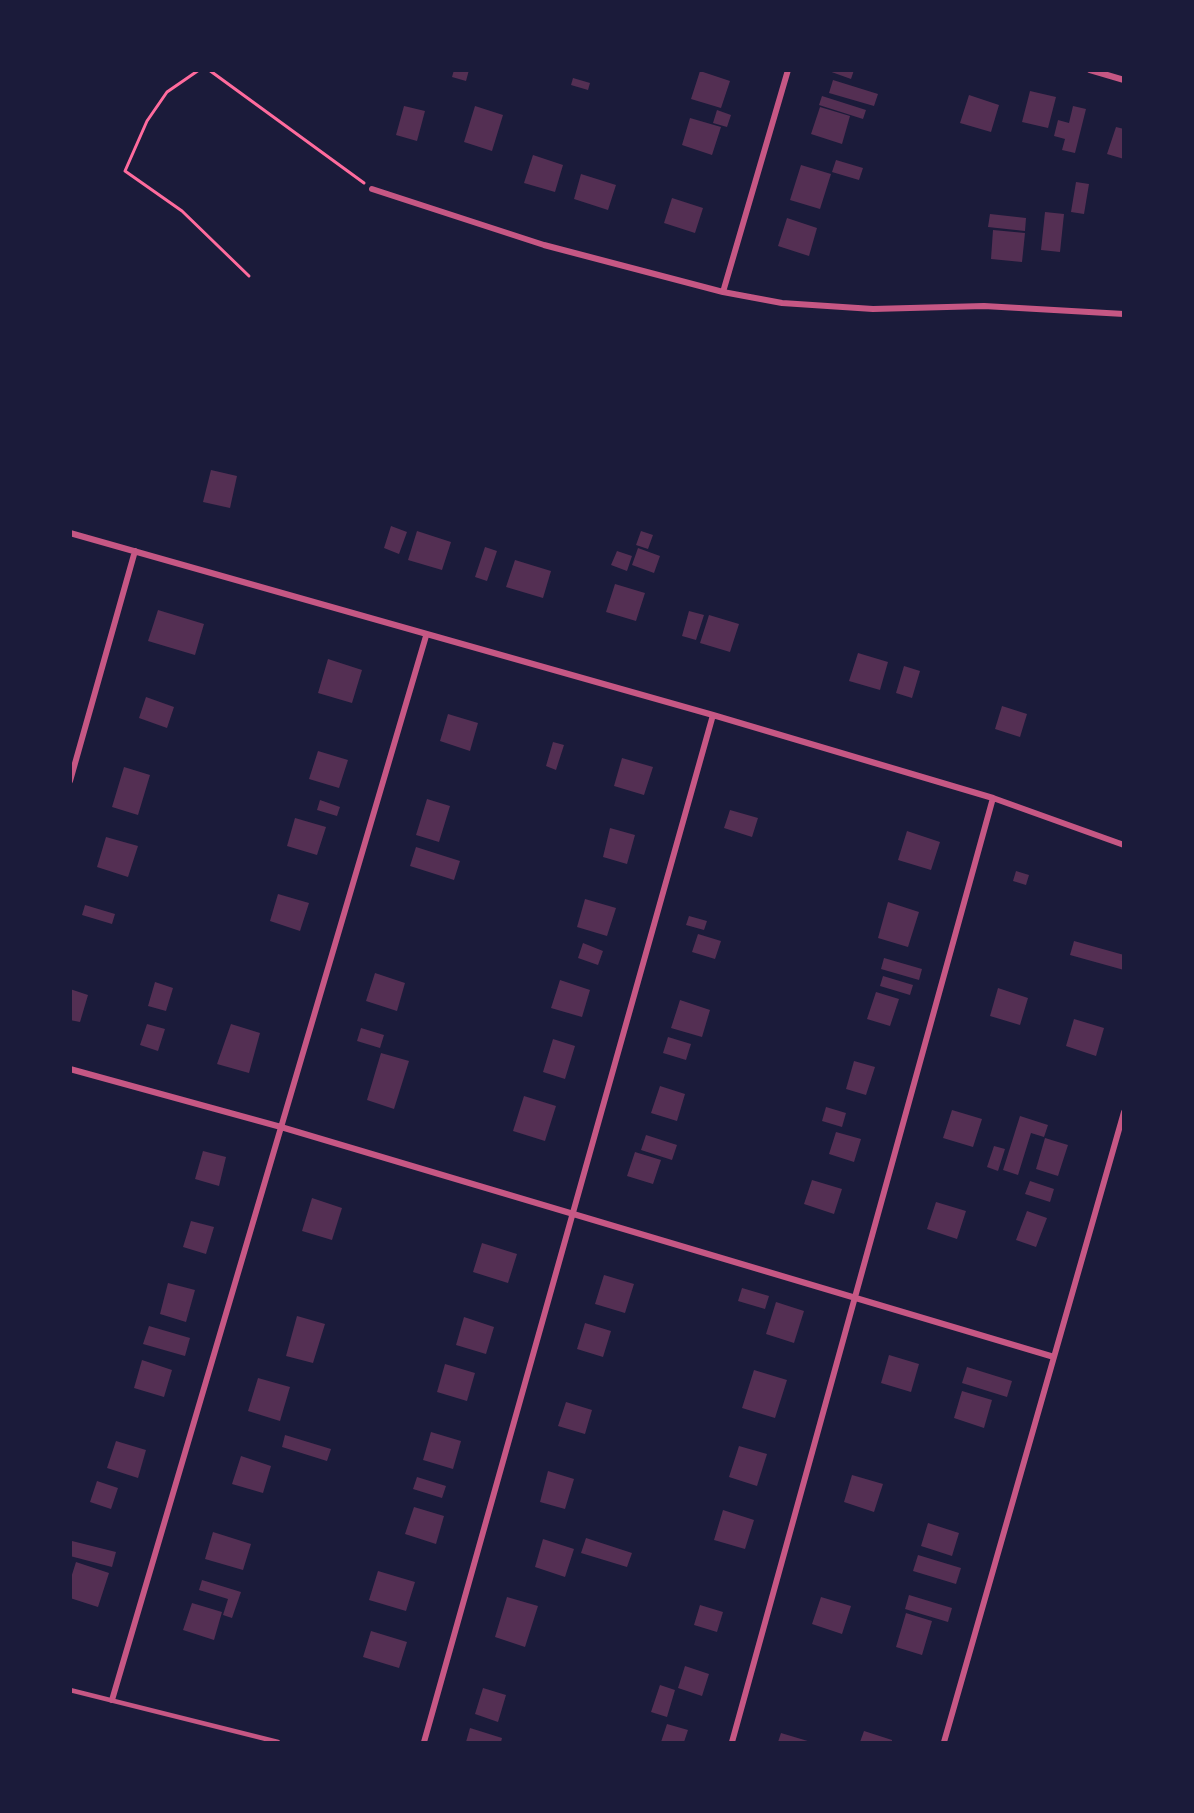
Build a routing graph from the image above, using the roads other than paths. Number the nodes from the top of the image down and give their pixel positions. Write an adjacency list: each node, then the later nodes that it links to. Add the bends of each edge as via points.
1 (788, 70): 5 (street)
2 (1090, 70): 3 (street)
3 (1124, 80)
4 (372, 189): 5 (street, via 544,245)
5 (723, 292): 6 (street, via 783,303 873,309 984,306)
6 (1124, 314)
7 (70, 533): 8 (street)
8 (135, 551): 9 (street); 11 (street)
9 (426, 636): 10 (street); 16 (street)
10 (713, 715): 12 (street); 17 (street)
11 (70, 781)
12 (993, 798): 13 (street); 18 (street)
13 (1124, 844)
14 (70, 1069): 16 (street)
15 (1124, 1112): 19 (street)
16 (281, 1127): 17 (street); 21 (street)
17 (573, 1214): 18 (street); 23 (street)
18 (855, 1298): 19 (street); 24 (street)
19 (1054, 1358): 25 (street)
20 (70, 1690): 21 (lane)
21 (112, 1700): 22 (lane)
22 (279, 1743)
23 (424, 1743)
24 (732, 1743)
25 (944, 1743)

